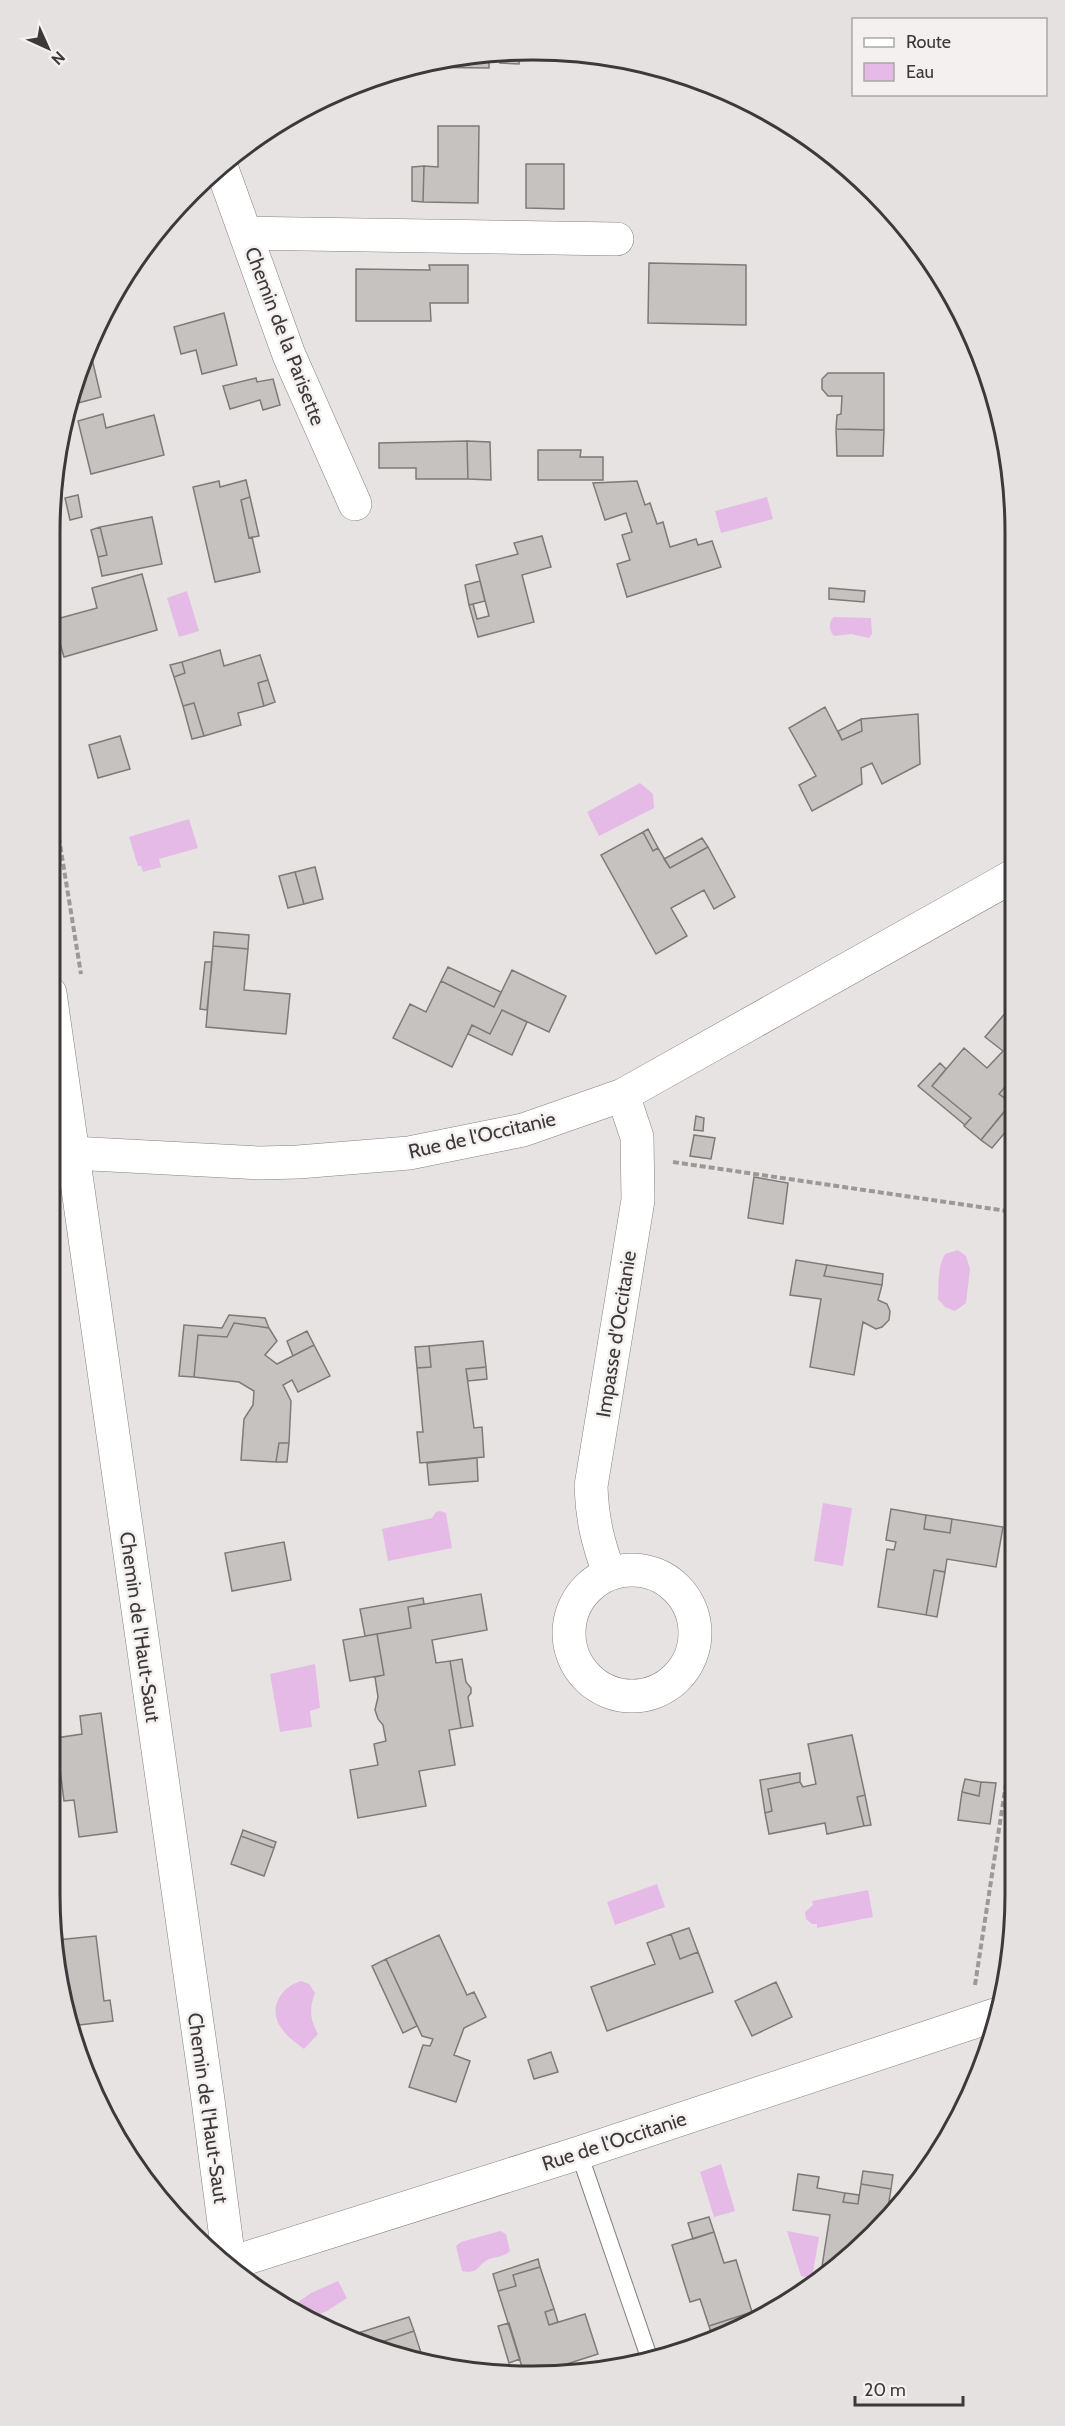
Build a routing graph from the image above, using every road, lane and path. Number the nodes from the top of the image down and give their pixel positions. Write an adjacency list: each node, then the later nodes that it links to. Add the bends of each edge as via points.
1 (224, 175): 2 (street, Chemin de la Parisette)
2 (245, 233): 3 (street); 4 (street, Chemin de la Parisette, via 289,355)
3 (618, 239)
4 (355, 504)
5 (1005, 880): 7 (street, Rue de l'Occitanie)
6 (60, 1066): 8 (street, Chemin de l'Haut-Saut)
7 (623, 1095): 8 (street, Rue de l'Occitanie, via 523,1130 465,1144 368,1158 259,1163); 9 (street, Impasse d'Occitanie, via 637,1137)
8 (72, 1153): 15 (street, Chemin de l'Haut-Saut)
9 (639, 1157): 10 (path); 11 (street, Impasse d'Occitanie, via 638,1200 591,1486 592,1517)
10 (1005, 1211)
11 (609, 1574)
12 (1005, 1814): 13 (path)
13 (982, 2019): 14 (street, Rue de l'Occitanie)
14 (579, 2153): 16 (street, Rue de l'Occitanie); 17 (lane)
15 (229, 2255)
16 (235, 2260)
17 (647, 2352)

